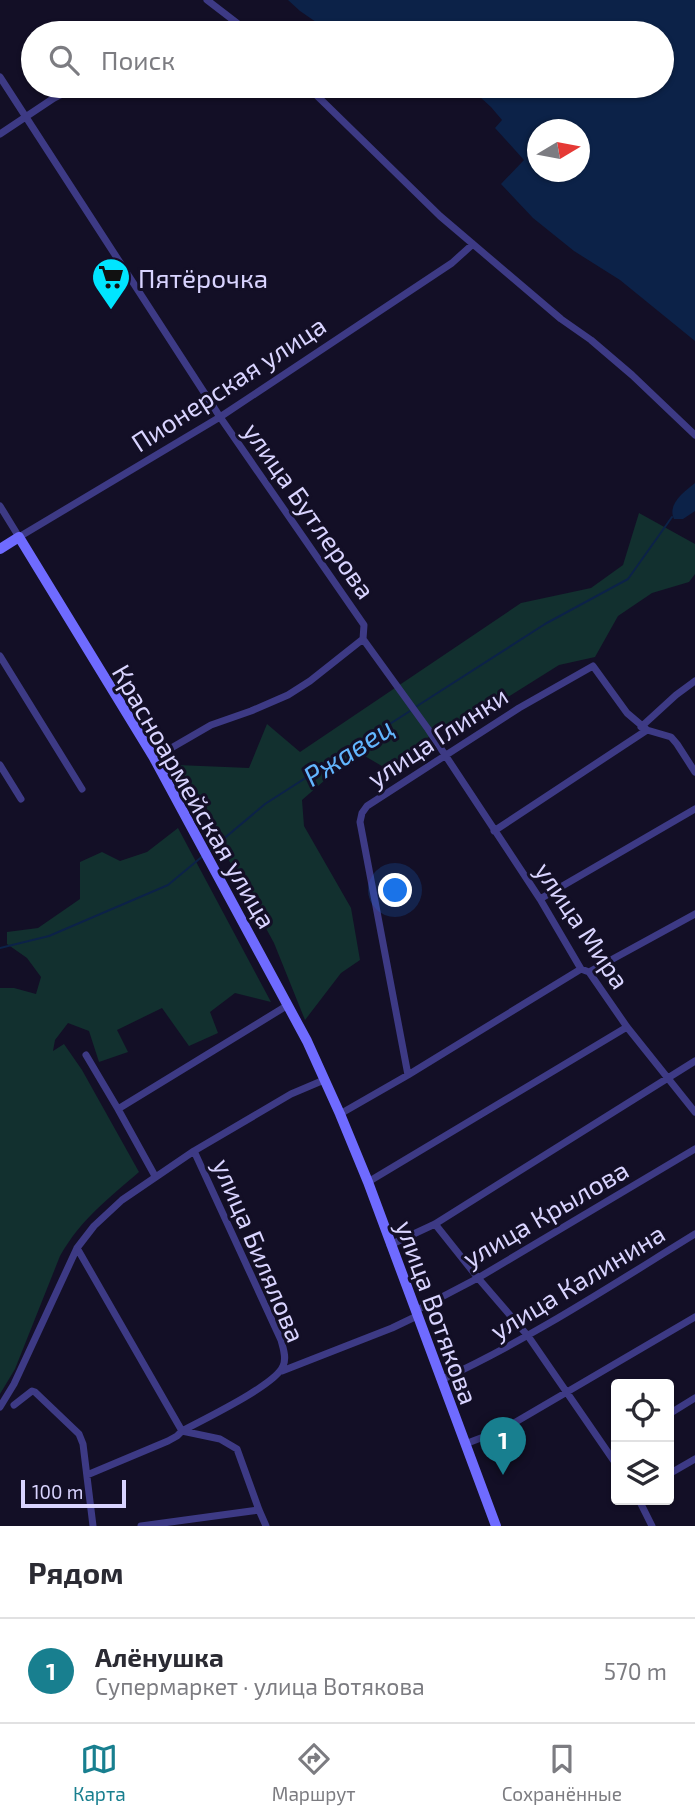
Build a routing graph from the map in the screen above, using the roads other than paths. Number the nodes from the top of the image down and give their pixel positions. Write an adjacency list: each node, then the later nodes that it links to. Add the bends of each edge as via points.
1 (207, 0): 2 (street)
2 (234, 21)
3 (0, 77): 6 (street, улица Бутлерова)
4 (55, 98): 6 (street)
5 (319, 98): 8 (street)
6 (27, 117): 7 (street); 9 (street, улица Бутлерова)
7 (0, 134)
8 (473, 244): 9 (street, Пионерская улица, via 452,263); 10 (street, via 632,375)
9 (220, 417): 12 (street, Пионерская улица); 14 (street, улица Бутлерова, via 364,625)
10 (695, 435)
11 (0, 506): 12 (street, Красноармейская улица)
12 (19, 537): 13 (street, Пионерская улица); 19 (street, Красноармейская улица)
13 (0, 549)
14 (363, 639): 18 (street, улица Бутлерова); 19 (street, via 288,695 211,726)
15 (0, 656): 22 (street)
16 (695, 681): 17 (street)
17 (644, 729): 18 (street, улица Глинки, via 593,666); 21 (street, via 671,737); 25 (street)
18 (445, 755): 25 (street, улица Мира); 33 (street, улица Глинки, via 367,806 360,822)
19 (154, 758): 29 (street, Красноармейская улица)
20 (0, 765): 23 (street)
21 (695, 772)
22 (82, 789)
23 (21, 799)
24 (695, 810): 26 (street)
25 (494, 831): 26 (street, улица Мира)
26 (540, 899): 28 (street, улица Мира)
27 (695, 914): 28 (street)
28 (585, 971): 30 (street, улица Мира); 33 (street)
29 (288, 1005): 35 (street, Красноармейская улица); 36 (street)
30 (627, 1027): 34 (street, улица Мира); 42 (street)
31 (86, 1055): 36 (street)
32 (695, 1061): 34 (street)
33 (408, 1075): 38 (street)
34 (668, 1078): 37 (street, улица Мира); 43 (street)
35 (324, 1080): 38 (street, Красноармейская улица); 40 (street, via 291,1094)
36 (117, 1109): 41 (street)
37 (695, 1112)
38 (340, 1114): 42 (street, улица Вотякова)
39 (695, 1149): 47 (street, улица Крылова)
40 (194, 1151): 41 (street); 51 (street, улица Билялова, via 281,1340 285,1353)
41 (155, 1176): 46 (street, via 122,1200)
42 (368, 1182): 45 (street, улица Вотякова)
43 (435, 1224): 45 (street); 47 (street)
44 (695, 1234): 50 (street, улица Калинина)
45 (390, 1245): 48 (street, улица Вотякова)
46 (77, 1248): 56 (street); 58 (street)
47 (478, 1278): 48 (street, улица Крылова); 50 (street)
48 (416, 1313): 51 (street, улица Крылова, via 392,1328); 52 (street, улица Вотякова)
49 (695, 1317): 53 (street)
50 (528, 1336): 52 (street, улица Калинина); 53 (street)
51 (282, 1369): 58 (street, улица Крылова, via 270,1381)
52 (441, 1380): 59 (street, улица Вотякова)
53 (566, 1392): 59 (street, via 502,1430); 61 (street)
54 (695, 1398): 57 (street)
55 (14, 1405): 65 (street, via 32,1391 41,1396 79,1434)
56 (0, 1407)
57 (674, 1410)
58 (182, 1430): 65 (street, улица Крылова, via 168,1441); 67 (street, via 220,1439 237,1449)
59 (465, 1444): 71 (street, улица Вотякова)
60 (611, 1447): 61 (street)
61 (607, 1450): 62 (street)
62 (611, 1456)
63 (695, 1460): 64 (street)
64 (674, 1471)
65 (87, 1475): 68 (street)
66 (642, 1505): 72 (street)
67 (259, 1510): 69 (street); 70 (street)
68 (93, 1526)
69 (141, 1526)
70 (266, 1526)
71 (496, 1526)
72 (652, 1526)

